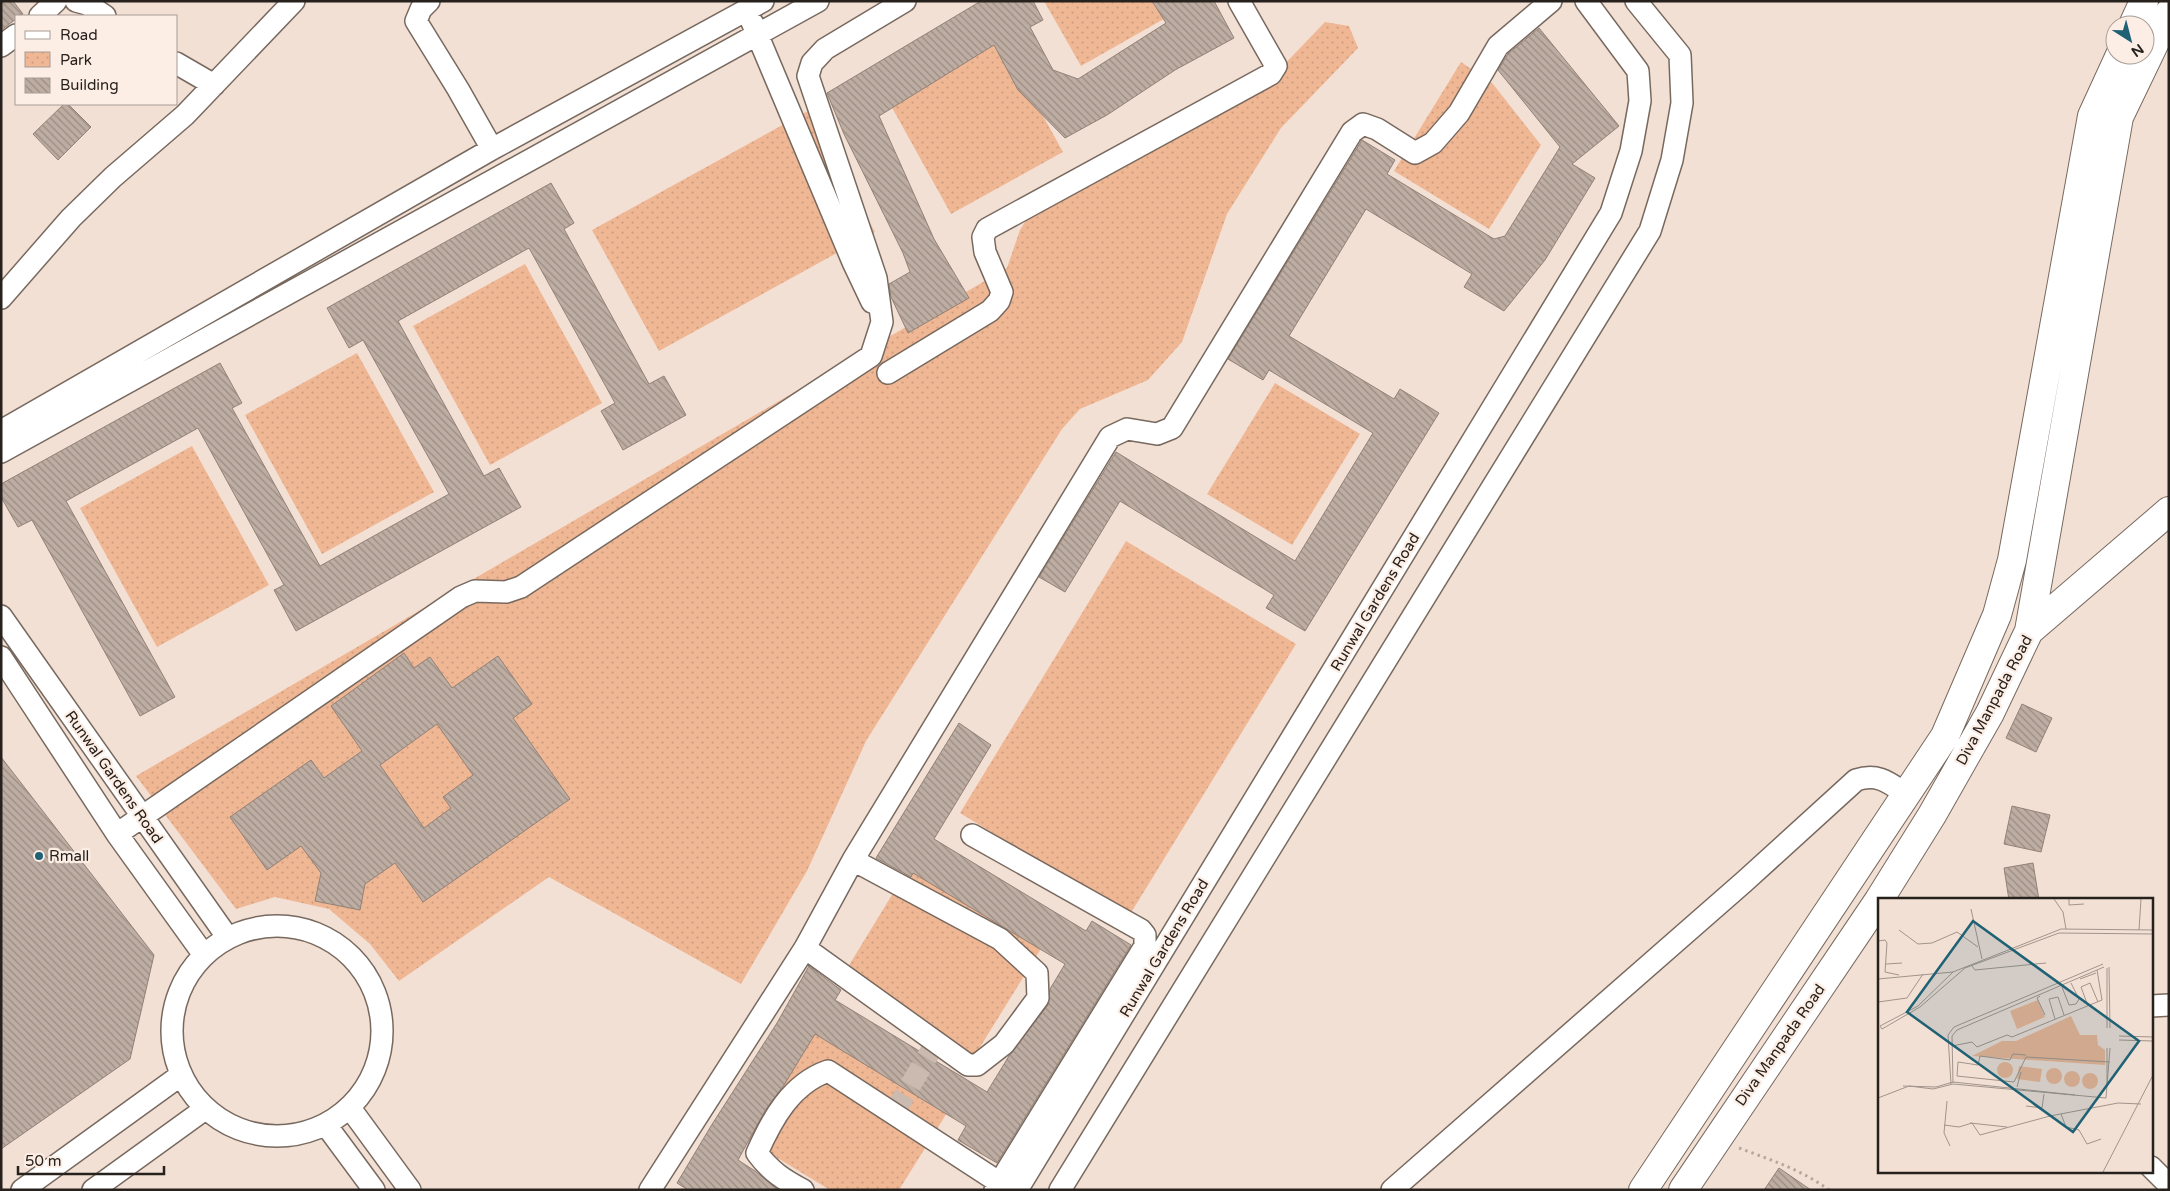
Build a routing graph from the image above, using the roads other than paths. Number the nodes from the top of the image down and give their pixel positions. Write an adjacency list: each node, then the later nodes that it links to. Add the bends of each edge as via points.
1 (56, 1): 14 (street)
2 (76, 1): 15 (street, via 88,4)
3 (294, 1): 22 (street)
4 (818, 1): 17 (street)
5 (905, 1): 25 (street, via 825,49 812,63 808,76 876,278)
6 (1239, 1): 26 (street, via 1276,66 1271,74 987,230 982,237 1002,292 1000,300 990,311)
7 (1551, 1): 38 (street, via 1498,46 1459,113 1433,143 1415,153 1378,129 1364,124 1352,132 1172,428 1157,434 1127,429 1110,437)
8 (1586, 1): 53 (street, Runwal Gardens Road, via 1638,71 1640,100 1631,150 1611,213)
9 (1636, 1): 59 (street, via 1680,55 1682,103 1672,160 1650,231)
10 (2144, 1): 16 (street)
11 (424, 4): 23 (street, via 416,21)
12 (755, 6): 17 (street); 23 (street)
13 (2169, 13): 32 (street, via 2119,117)
14 (41, 15)
15 (104, 15)
16 (2138, 15)
17 (758, 34): 25 (street); 28 (street)
18 (15, 36): 19 (street)
19 (1, 46)
20 (178, 64): 22 (street)
21 (2115, 65): 31 (street, via 2092,116 2012,560)
22 (214, 86): 24 (street, via 70,218)
23 (492, 149): 27 (street)
24 (1, 298)
25 (882, 322): 35 (street, via 871,356 522,587 506,592 476,591 461,597)
26 (888, 374)
27 (1, 431)
28 (1, 452)
29 (2169, 511): 32 (street, Diva Manpada Road)
30 (1, 616): 35 (street, Runwal Gardens Road)
31 (1995, 622): 32 (street); 34 (street, via 1945,736)
32 (2029, 631): 39 (street, Diva Manpada Road, via 1990,713)
33 (1, 657): 36 (street, Runwal Gardens Road)
34 (1906, 794): 60 (street, via 1886,781 1870,776 1856,780); 61 (street)
35 (142, 817): 36 (street); 41 (street, Runwal Gardens Road)
36 (118, 834): 43 (street, Runwal Gardens Road)
37 (972, 835): 53 (street, via 1141,930 1145,936 1145,946)
38 (853, 860): 42 (street); 42 (street, via 1000,939 1037,973 1038,998 1004,1044 977,1065 968,1065)
39 (1884, 898)
40 (1876, 913): 62 (street, Diva Manpada Road)
41 (228, 938): 43 (street); 47 (street, via 260,927 293,927 325,937 352,956 372,984 382,1016 382,1049 371,1081)
42 (805, 948): 52 (street)
43 (204, 955): 46 (street, via 185,981 174,1012 172,1044)
44 (2169, 1005): 45 (street)
45 (2152, 1006)
46 (181, 1075): 48 (street); 54 (street)
47 (350, 1108): 49 (street); 57 (street)
48 (205, 1109): 49 (street, via 232,1127 263,1136 295,1135); 55 (street)
49 (326, 1125): 56 (street)
50 (2152, 1168): 51 (street)
51 (2169, 1185)
52 (659, 1187)
53 (1004, 1187): 58 (street, via 828,1071 815,1075 797,1089 770,1124 757,1153 780,1178)
54 (22, 1190)
55 (93, 1190)
56 (374, 1190)
57 (410, 1190)
58 (803, 1190)
59 (1060, 1190)
60 (1392, 1190)
61 (1643, 1190)
62 (1683, 1190)

